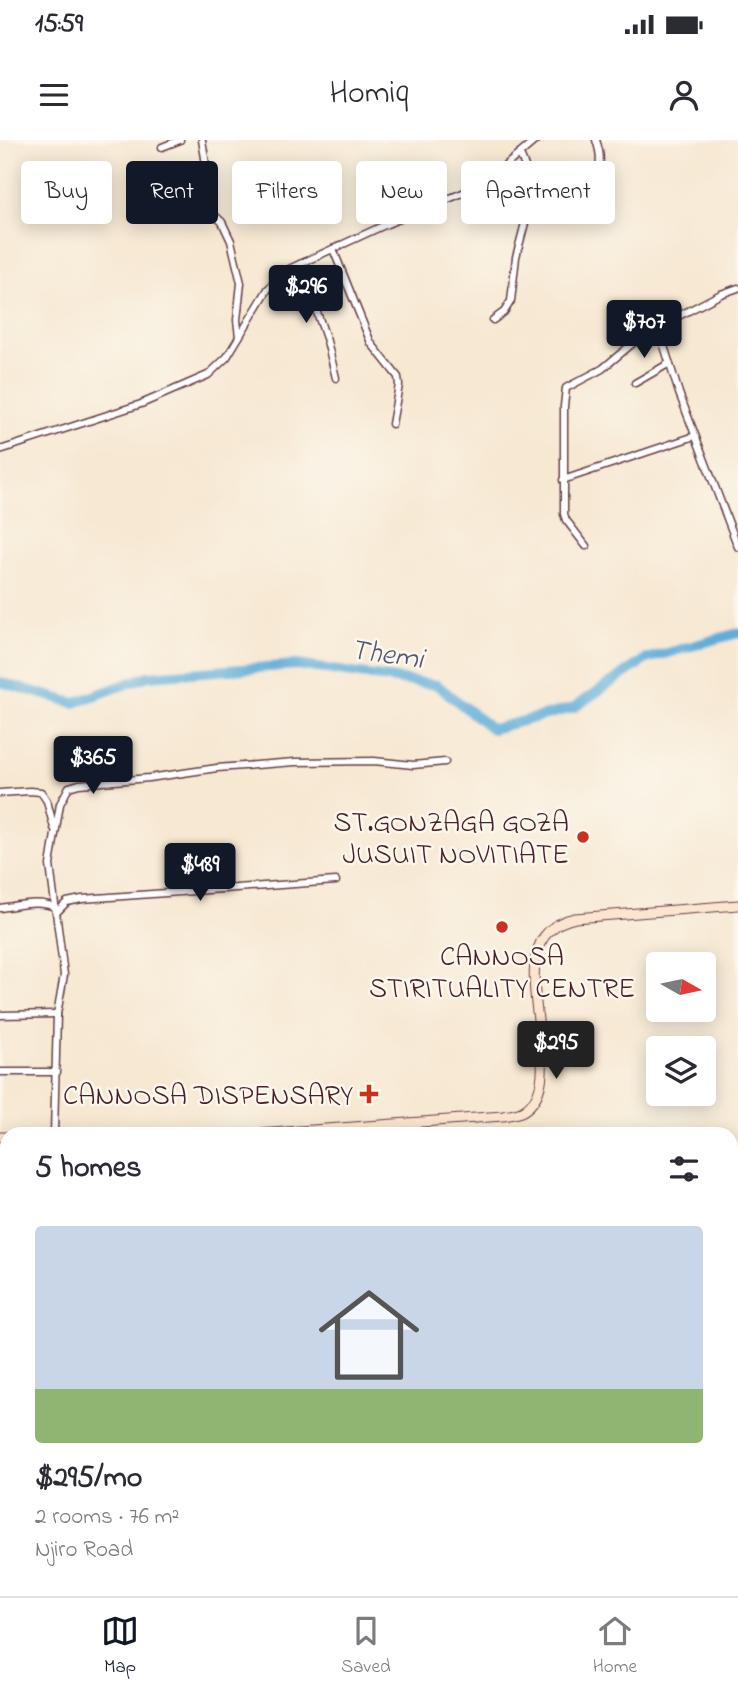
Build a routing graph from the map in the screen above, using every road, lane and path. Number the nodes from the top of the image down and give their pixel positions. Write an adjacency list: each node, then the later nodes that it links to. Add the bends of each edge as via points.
1 (180, 140): 5 (street)
2 (202, 140): 13 (street, via 208,209 226,229 241,284)
3 (536, 140): 6 (street)
4 (596, 140): 7 (street)
5 (162, 147)
6 (520, 155): 8 (street, via 470,190); 11 (street, via 528,173 530,204 516,257 511,301)
7 (600, 161)
8 (333, 249): 9 (street); 17 (street, via 371,343 398,377)
9 (300, 264): 13 (street, via 268,289); 15 (street)
10 (738, 288): 12 (street)
11 (493, 320)
12 (658, 327): 14 (street); 20 (street, via 602,369 566,388)
13 (239, 337): 19 (street, via 217,368 190,384)
14 (668, 364): 16 (street); 18 (street)
15 (336, 378)
16 (635, 383)
17 (392, 424)
18 (695, 436): 20 (street); 22 (street)
19 (0, 450)
20 (563, 480): 21 (street, via 564,514)
21 (586, 546)
22 (738, 547)
23 (445, 762): 25 (street, via 295,762 79,784 69,787 60,804)
24 (0, 793): 25 (street, via 41,792)
25 (56, 833): 29 (street, via 50,865)
26 (336, 881): 29 (street, via 92,897 67,902)
27 (738, 905): 35 (street, via 575,918 555,924 545,933 535,960 541,1078 536,1098 522,1112)
28 (0, 908): 29 (street, via 39,903)
29 (56, 911): 30 (street, via 64,975)
30 (57, 1014): 31 (street); 32 (street)
31 (0, 1015)
32 (57, 1072): 33 (street); 34 (street)
33 (0, 1073)
34 (54, 1127)
35 (412, 1127)

